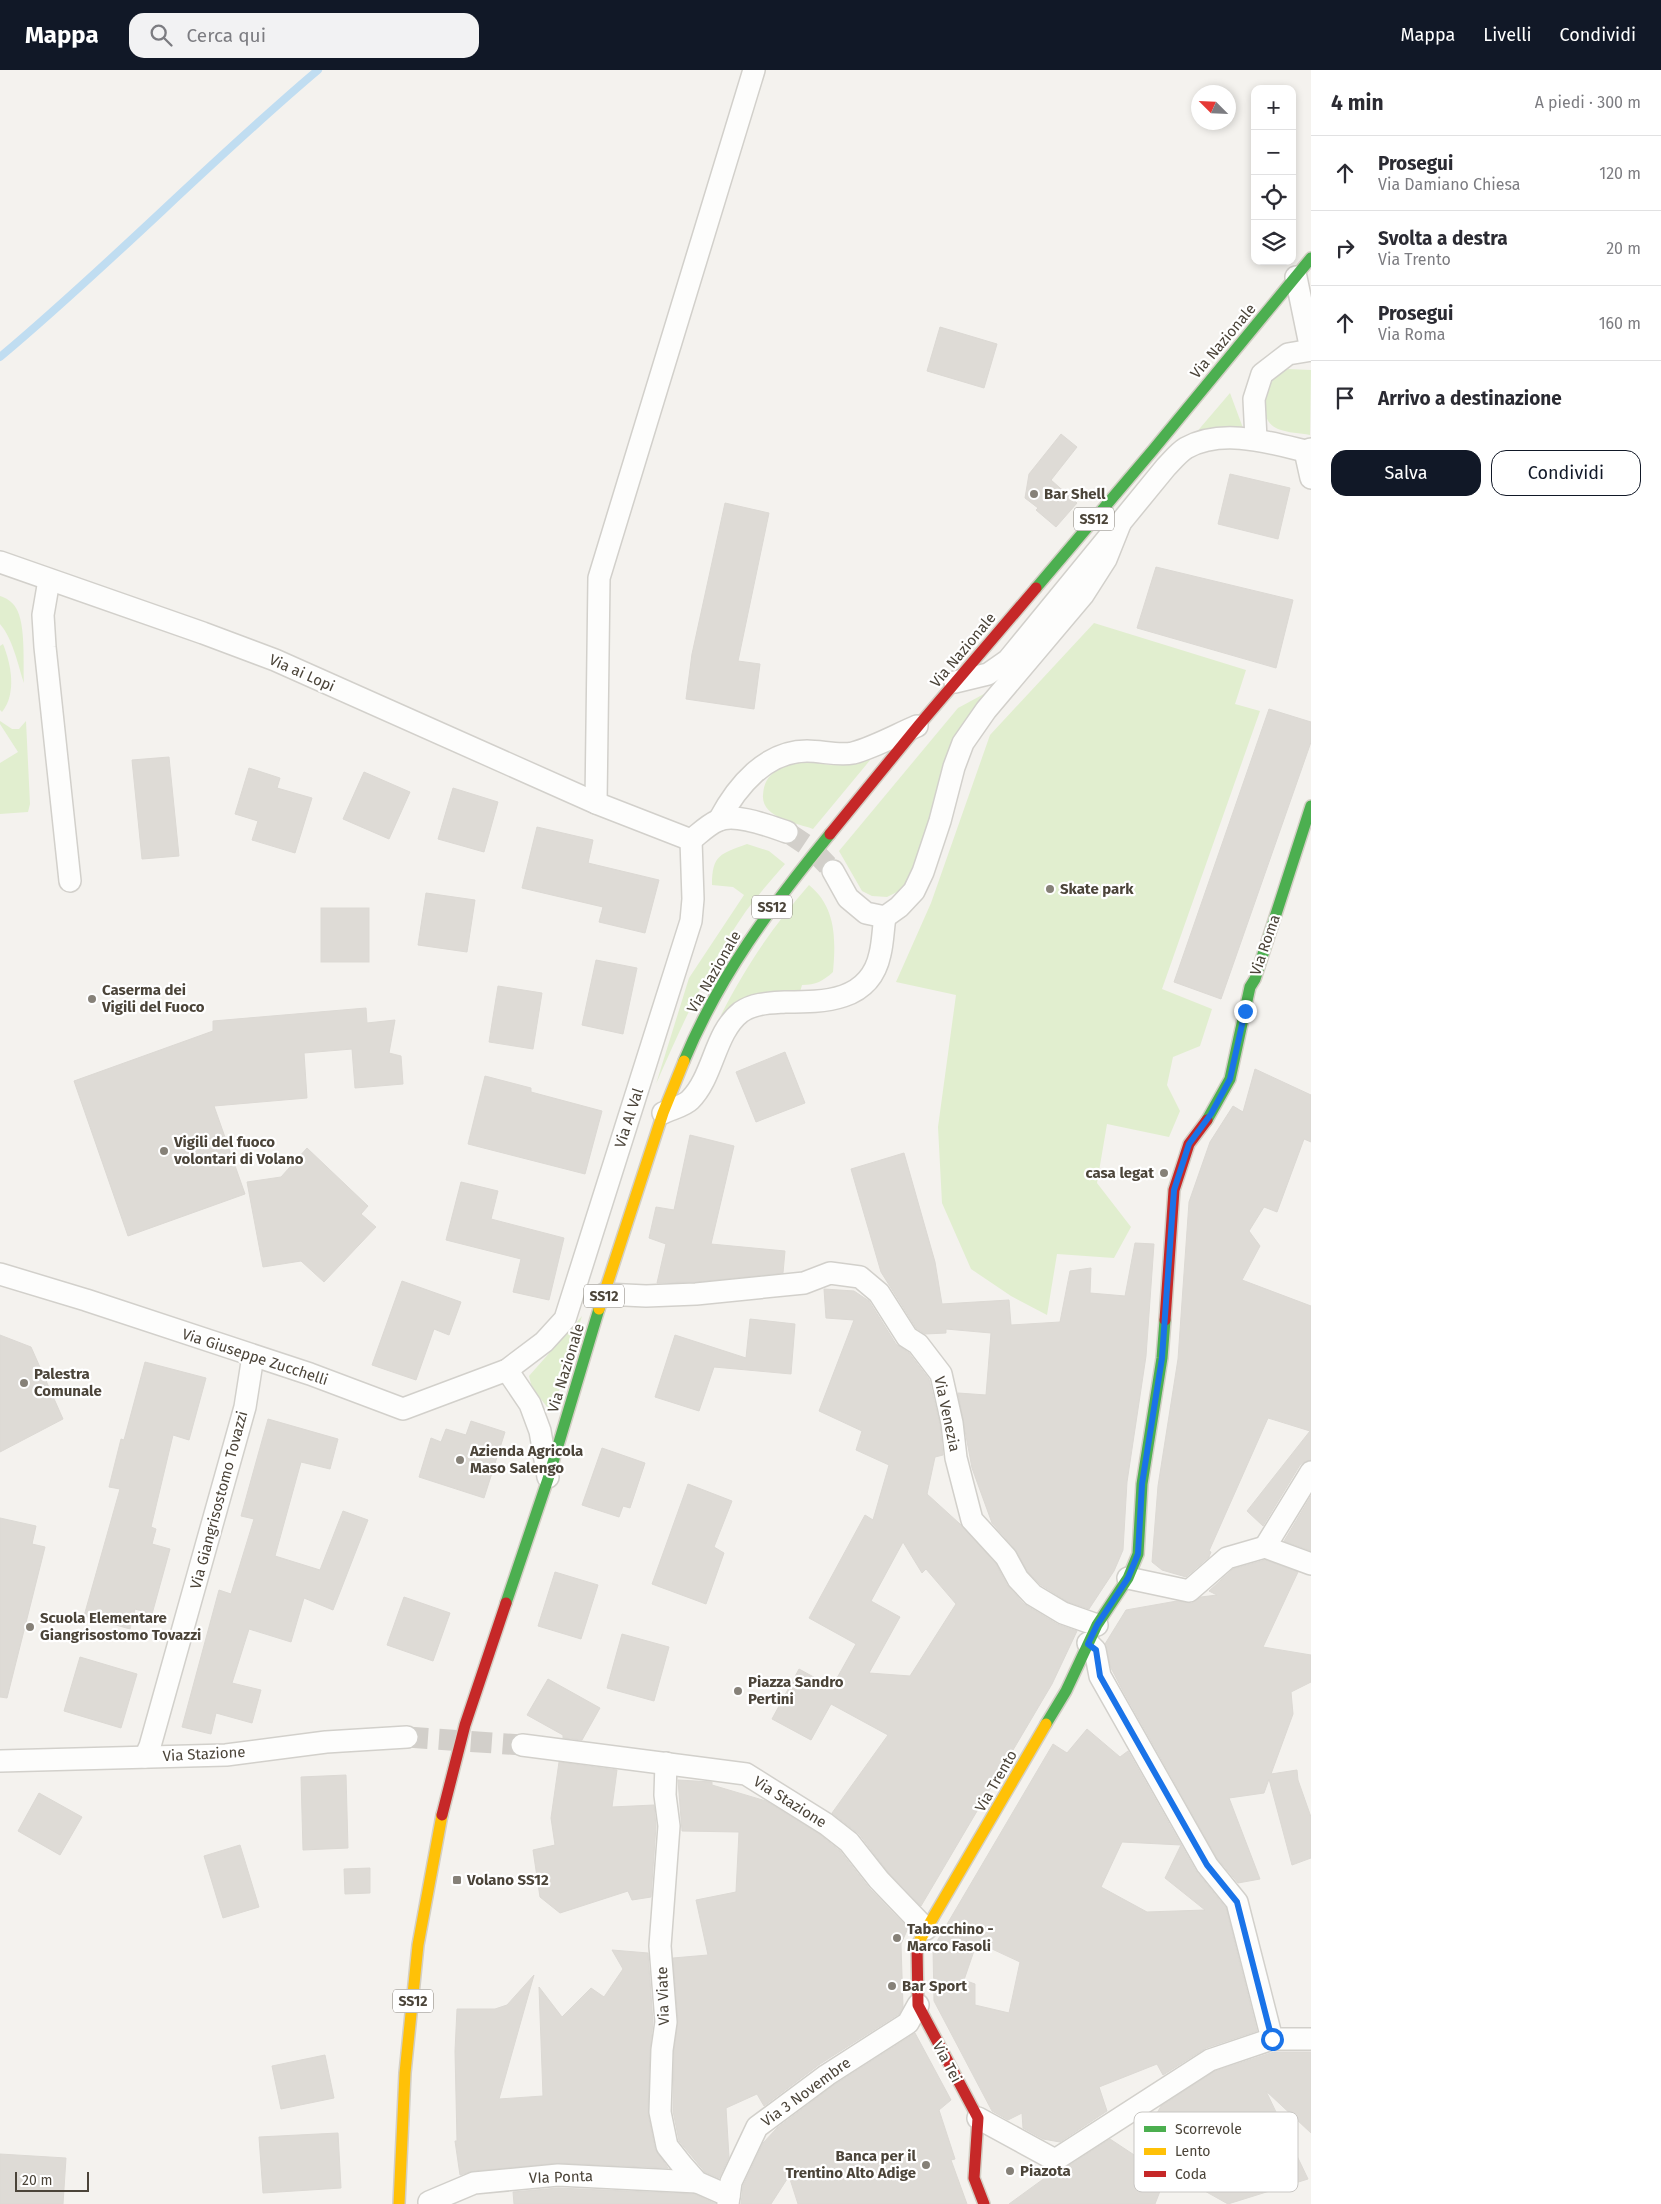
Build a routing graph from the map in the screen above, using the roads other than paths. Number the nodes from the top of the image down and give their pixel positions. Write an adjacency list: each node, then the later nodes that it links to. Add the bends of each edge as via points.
1 (754, 70): 13 (street, via 599,578)
2 (1311, 258): 3 (main road, Via Nazionale / SS12)
3 (1296, 277): 4 (street); 11 (main road, Via Nazionale / SS12)
4 (1311, 350): 5 (street, via 1288,354 1262,374 1254,399)
5 (1256, 439): 6 (street); 8 (street, via 1228,438 1184,449)
6 (1308, 450): 7 (street)
7 (1311, 478)
8 (1120, 524): 11 (street, via 1008,660 988,674); 20 (street, via 1106,559 1083,596 986,710 963,743 923,872 914,891)
9 (0, 562): 10 (street, Via ai Lopi)
10 (50, 580): 13 (street, Via ai Lopi, via 275,660); 19 (street, via 43,615 45,647)
11 (956, 682): 12 (main road, Via Nazionale / SS12)
12 (919, 725): 15 (street, via 852,753 792,751 779,756 744,781); 21 (main road, Via Nazionale / SS12, via 781,894 746,944 695,1035)
13 (596, 803): 17 (street, Via ai Lopi)
14 (1311, 806): 30 (main road, Via Roma, via 1250,987 1230,1079 1211,1114 1189,1144 1174,1190 1162,1358 1142,1484 1138,1554)
15 (719, 820): 16 (street, via 750,820); 17 (street)
16 (787, 832)
17 (691, 840): 25 (street, Via Al Val, via 694,899 691,921 565,1319 544,1342)
18 (833, 871): 20 (street, via 848,898 866,913)
19 (70, 881)
20 (885, 916): 21 (street, via 880,956 868,981 843,997 760,1004 742,1012 730,1024 700,1086 689,1101)
21 (663, 1113): 23 (main road, Via Nazionale / SS12)
22 (0, 1274): 24 (street, Via Giuseppe Zucchelli)
23 (604, 1294): 27 (main road, Via Nazionale / SS12); 31 (street, Via Venezia, via 696,1294 804,1284 830,1273 860,1277 879,1292 907,1337 918,1344 941,1374 956,1458 972,1520 1006,1557 1018,1579 1033,1595)
24 (253, 1356): 25 (street, Via Giuseppe Zucchelli, via 403,1409); 34 (street, Via Giangrisostomo Tovazzi, via 245,1407)
25 (507, 1370): 27 (street, via 530,1404 540,1431)
26 (1311, 1472): 28 (street)
27 (548, 1479): 45 (main road, Via Nazionale / SS12, via 465,1725 445,1801 418,1945 405,2073)
28 (1265, 1547): 29 (street); 30 (street, via 1227,1558 1189,1591)
29 (1311, 1564)
30 (1128, 1578): 31 (main road, Via Trento)
31 (1093, 1634): 37 (main road, Via Trento, via 1066,1691); 39 (street, via 1100,1676 1207,1865 1237,1902)
32 (406, 1737): 34 (street, Via Stazione, via 326,1742 226,1755)
33 (522, 1745): 36 (street, Via Stazione)
34 (145, 1757): 35 (street, Via Stazione)
35 (0, 1761)
36 (666, 1763): 37 (street, Via Stazione, via 746,1774 826,1824 849,1842 879,1880); 42 (street, Via Viate, via 669,1835 660,1946 666,2022 660,2112 667,2146)
37 (926, 1929): 38 (main road, Via Trento, via 917,1944)
38 (918, 2005): 41 (main road, Via Tei); 43 (street, Via 3 Novembre, via 908,2023 827,2075 757,2127 731,2182)
39 (1272, 2039): 40 (street); 41 (street, via 1210,2060 1055,2160)
40 (1311, 2039)
41 (978, 2118): 46 (main road, via 974,2178)
42 (697, 2182): 43 (street, Via Viate); 44 (street, VIa Ponta, via 558,2175 474,2183)
43 (729, 2200)
44 (429, 2202)
45 (399, 2204)
46 (984, 2204)

